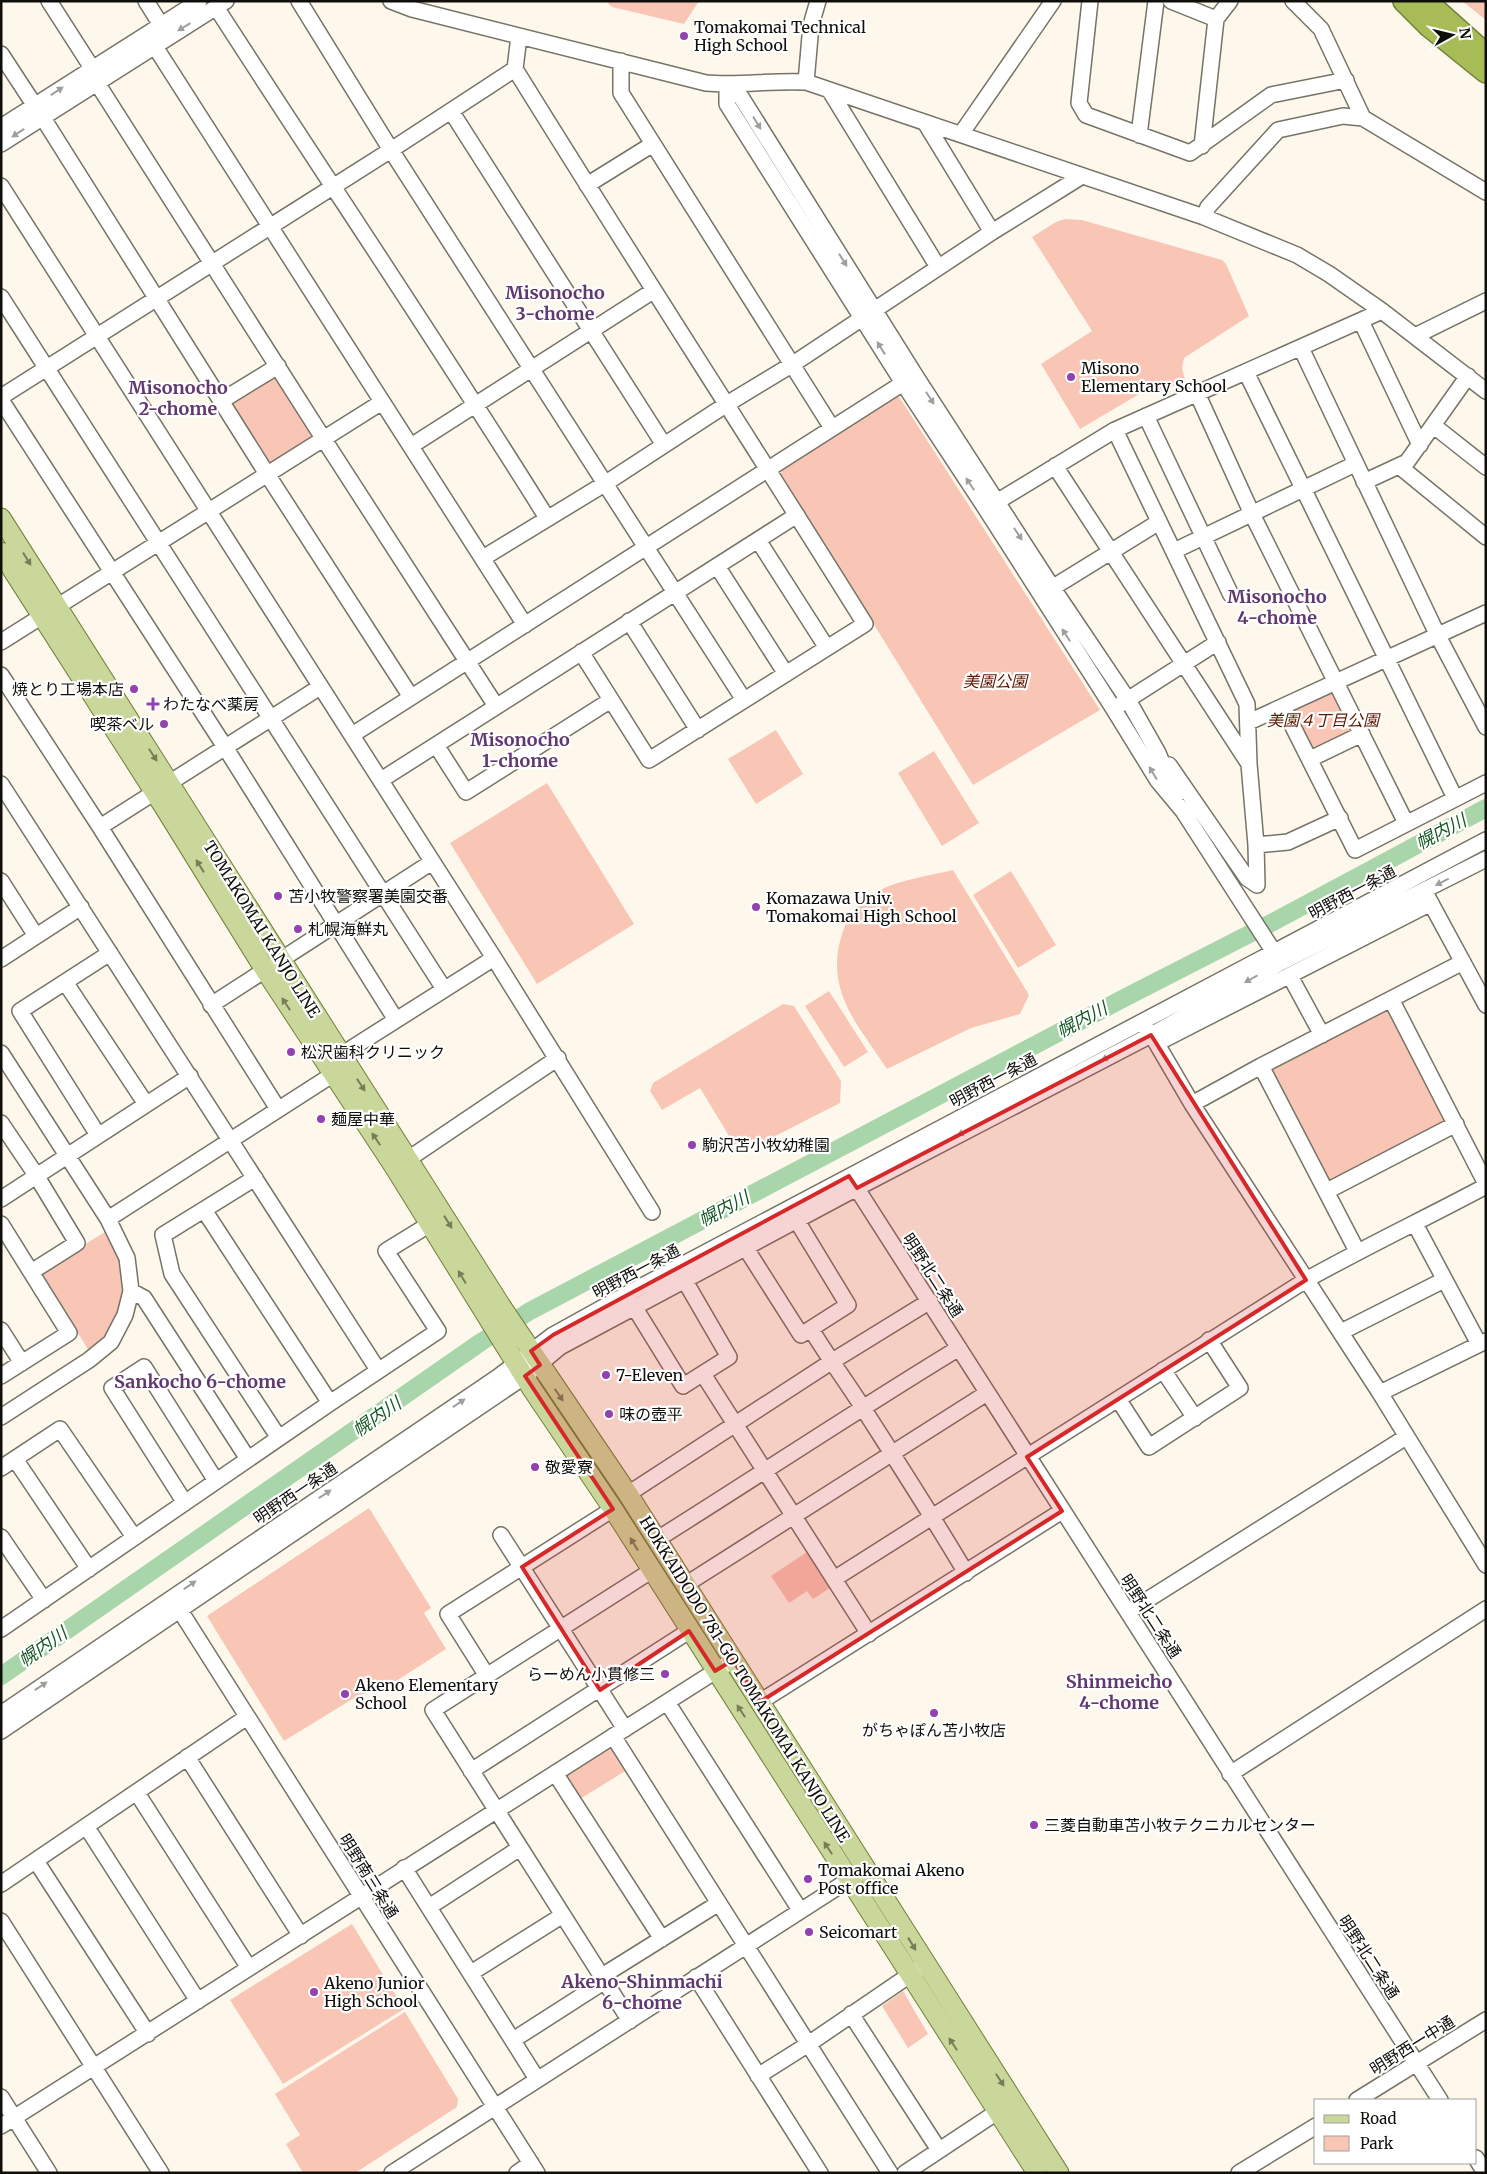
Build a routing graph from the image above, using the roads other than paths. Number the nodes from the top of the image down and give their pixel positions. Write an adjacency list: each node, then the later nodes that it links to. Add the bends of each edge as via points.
1 (49, 1): 23 (street)
2 (146, 1): 17 (street)
3 (199, 1): 17 (street)
4 (299, 1): 41 (street)
5 (391, 1): 18 (street)
6 (818, 1): 27 (street, via 809,36)
7 (1053, 1): 36 (street)
8 (1090, 1): 37 (street, via 1079,103 1086,115)
9 (1156, 1): 37 (street)
10 (1171, 1): 16 (street)
11 (1230, 1): 16 (street)
12 (1293, 1): 26 (street, via 1321,29)
13 (1404, 1): 25 (highway)
14 (1426, 1): 21 (highway)
15 (221, 4): 19 (street, one-way to 19); 45 (street)
16 (1216, 19): 40 (street)
17 (161, 25): 23 (street)
18 (519, 36): 22 (street); 24 (street)
19 (154, 45): 28 (street); 48 (street)
20 (1, 54): 32 (street)
21 (1486, 54)
22 (621, 61): 29 (street, via 706,83); 39 (street, via 620,92)
23 (92, 68): 32 (street, one-way to 23)
24 (515, 69): 31 (street); 43 (street)
25 (1486, 72)
26 (1346, 80): 33 (street); 40 (street, via 1271,95)
27 (806, 82): 29 (street); 30 (street)
28 (97, 83): 32 (street); 50 (street)
29 (726, 85): 57 (street, via 741,97)
30 (830, 91): 34 (street); 51 (street)
31 (451, 111): 41 (street); 59 (street)
32 (39, 112): 35 (street); 38 (street, one-way to 38); 54 (street)
33 (1363, 118): 46 (street); 47 (street, via 1343,116 1278,130 1208,207)
34 (926, 124): 36 (street); 49 (street)
35 (1, 127)
36 (961, 134): 42 (street)
37 (1139, 135): 40 (street, via 1190,153)
38 (1, 144)
39 (653, 144): 43 (street); 63 (street)
40 (1202, 146)
41 (391, 150): 45 (street); 66 (street)
42 (1082, 176): 47 (street); 49 (street)
43 (587, 185): 52 (street)
44 (1, 186): 60 (street)
45 (332, 187): 48 (street); 76 (street)
46 (1486, 192)
47 (1204, 217): 56 (street, via 1297,255)
48 (270, 226): 50 (street); 74 (street)
49 (992, 232): 51 (street)
50 (213, 263): 54 (street); 64 (street)
51 (938, 267): 57 (street)
52 (653, 291): 59 (street); 75 (street)
53 (1, 297): 65 (street)
54 (156, 298): 60 (street); 73 (street)
55 (1486, 301): 61 (street)
56 (1382, 311): 58 (street); 61 (street)
57 (868, 314): 63 (street); 69 (street)
58 (1361, 320): 62 (street); 82 (street)
59 (592, 330): 66 (street); 83 (street)
60 (97, 336): 65 (street); 95 (street)
61 (1415, 336): 68 (street)
62 (1301, 348): 67 (street); 85 (street)
63 (793, 364): 75 (street); 79 (street)
64 (278, 366): 73 (street); 81 (street)
65 (46, 368): 72 (street); 104 (street)
66 (533, 369): 76 (street); 92 (street)
67 (1246, 372): 71 (street); 93 (street)
68 (1468, 376): 70 (street); 78 (street)
69 (909, 379): 79 (street); 94 (street)
70 (1486, 391)
71 (1197, 393): 77 (street); 96 (street)
72 (1, 398): 111 (street)
73 (221, 401): 90 (street)
74 (382, 402): 81 (street); 84 (street)
75 (727, 404): 83 (street); 89 (street)
76 (477, 405): 84 (street); 99 (street)
77 (1146, 416): 80 (street); 101 (street)
78 (1434, 426): 82 (street); 88 (street)
79 (832, 428): 89 (street)
80 (1115, 430): 86 (street); 100 (street)
81 (323, 438): 90 (street); 125 (street)
82 (1420, 444): 87 (street, via 1407,462)
83 (664, 445): 92 (street)
84 (411, 446): 109 (street)
85 (1355, 464): 91 (street); 93 (street)
86 (1055, 466): 94 (street); 106 (street)
87 (1399, 466): 91 (street); 102 (street)
88 (1486, 467)
89 (768, 470): 97 (street); 105 (street)
90 (267, 474): 95 (street); 131 (street)
91 (1364, 482): 119 (street)
92 (606, 483): 99 (street); 105 (street)
93 (1302, 490): 96 (street); 124 (street)
94 (992, 505): 112 (street)
95 (209, 511): 104 (street); 130 (street)
96 (1252, 514): 101 (street); 129 (street)
97 (797, 515): 103 (street); 122 (street, via 865,624)
98 (1, 518): 115 (main road, TOMAKOMAI KANJO LINE, one-way to 115)
99 (547, 518): 109 (street)
100 (1159, 522): 106 (street); 107 (street)
101 (1203, 535): 107 (street); 114 (street)
102 (1486, 537)
103 (758, 540): 110 (street); 122 (street)
104 (160, 543): 111 (street); 138 (street)
105 (647, 547): 113 (street); 118 (street)
106 (1111, 550): 112 (street); 126 (street)
107 (1174, 551): 121 (street)
108 (1, 552): 115 (main road, TOMAKOMAI KANJO LINE)
109 (483, 558): 118 (street)
110 (717, 566): 113 (street); 127 (street)
111 (112, 572): 115 (street); 145 (street)
112 (1046, 591): 134 (street); 137 (street, one-way to 112)
113 (675, 592): 117 (street); 133 (street)
114 (1231, 595)
115 (50, 611): 120 (street); 152 (main road, TOMAKOMAI KANJO LINE)
116 (1486, 613): 119 (street)
117 (629, 621): 123 (street); 141 (street)
118 (525, 625): 125 (street)
119 (1438, 636): 124 (street); 140 (street)
120 (1, 642)
121 (1218, 642): 126 (street); 139 (street, via 1247,704)
122 (827, 648): 127 (street)
123 (581, 652): 132 (street); 135 (street)
124 (1386, 659): 129 (street); 153 (street)
125 (467, 661): 131 (street); 135 (street)
126 (1183, 662): 134 (street); 148 (street)
127 (786, 674): 133 (street)
128 (1, 675): 157 (street)
129 (1337, 682): 136 (street); 142 (street)
130 (320, 687): 138 (street); 143 (street)
131 (411, 697): 143 (street)
132 (611, 700): 141 (street, via 649,760); 144 (street, via 466,792)
133 (744, 700): 141 (street)
134 (1128, 700): 137 (street); 146 (street)
135 (496, 706): 144 (street)
136 (1283, 706): 139 (street); 147 (street)
137 (1113, 708): 154 (street, one-way to 137, via 1158,781)
138 (270, 718): 145 (street); 164 (street)
139 (1249, 722): 148 (street)
140 (1486, 727)
141 (698, 730)
142 (1362, 734): 147 (street); 156 (street)
143 (352, 735): 149 (street)
144 (436, 745): 149 (street)
145 (224, 747): 152 (street); 167 (street)
146 (1158, 752): 154 (street); 159 (street, via 1177,774 1247,878 1257,885)
147 (1310, 759): 155 (street)
148 (1249, 764): 159 (street)
149 (381, 780): 161 (street)
150 (1486, 783): 153 (street)
151 (1, 784): 166 (street)
152 (162, 788): 157 (street); 173 (main road, TOMAKOMAI KANJO LINE); 175 (main road, TOMAKOMAI KANJO LINE, one-way to 152)
153 (1455, 798): 156 (street)
154 (1183, 811): 170 (street)
155 (1340, 818): 156 (street, via 1356,850); 159 (street, via 1288,842)
156 (1406, 823)
157 (100, 827): 180 (street)
158 (1486, 840): 162 (street, 明野西一条通)
159 (1256, 845)
160 (1486, 859): 165 (street, 明野西一条通, one-way to 165)
161 (432, 862): 164 (street); 171 (street)
162 (1416, 877): 165 (street); 170 (street, 明野西一条通)
163 (1, 881): 168 (street)
164 (382, 895): 167 (street); 178 (street)
165 (1428, 897): 170 (street, 明野西一条通); 174 (street); 176 (street)
166 (81, 908): 168 (street); 169 (street)
167 (336, 924): 173 (street); 182 (street)
168 (36, 936): 172 (street)
169 (110, 953): 177 (street); 190 (street)
170 (1275, 953): 183 (street, 明野西一条通)
171 (494, 958): 178 (street); 187 (street)
172 (1, 959)
173 (281, 959): 175 (street); 186 (main road, TOMAKOMAI KANJO LINE)
174 (1463, 962): 179 (street); 181 (street)
175 (265, 970): 180 (street); 189 (main road, TOMAKOMAI KANJO LINE, one-way to 175)
176 (1290, 976): 183 (street); 184 (street)
177 (65, 982): 191 (street); 196 (street, via 20,1011)
178 (444, 989): 182 (street)
179 (1391, 999): 184 (street); 195 (street)
180 (211, 1005): 193 (street)
181 (1486, 1005)
182 (396, 1020): 186 (street)
183 (1150, 1033): 192 (street); 202 (street, 明野西一条通)
184 (1322, 1035): 188 (street)
185 (1, 1053): 198 (street)
186 (341, 1055): 199 (main road, TOMAKOMAI KANJO LINE, one-way to 199)
187 (558, 1058): 199 (street); 207 (street)
188 (1262, 1066): 192 (street); 204 (street)
189 (332, 1075): 193 (street); 199 (main road, TOMAKOMAI KANJO LINE, one-way to 189)
190 (190, 1076): 191 (street); 197 (street)
191 (146, 1104): 196 (street)
192 (1192, 1104): 216 (street)
193 (278, 1109): 197 (street)
194 (1, 1123): 200 (street)
195 (1456, 1124): 203 (street); 204 (street)
196 (98, 1135): 198 (street)
197 (232, 1140): 201 (street); 208 (street)
198 (66, 1156): 200 (street); 208 (street)
199 (401, 1163): 211 (main road, TOMAKOMAI KANJO LINE); 222 (main road, TOMAKOMAI KANJO LINE, one-way to 222)
200 (36, 1175): 205 (street); 215 (street, via 77,1242)
201 (255, 1178): 206 (street); 232 (street)
202 (853, 1182): 209 (street, 明野西一条通); 213 (street, 明野西一条通); 221 (street, 明野北二条通)
203 (1486, 1185): 212 (street)
204 (1327, 1191): 214 (street)
205 (1, 1199)
206 (204, 1210): 239 (street); 245 (street, via 163,1235 172,1274)
207 (652, 1212)
208 (108, 1220): 219 (street, via 127,1258)
209 (797, 1221): 213 (street, 明野西一条通); 223 (street, via 848,1306)
210 (1, 1224): 215 (street)
211 (430, 1224): 222 (main road, TOMAKOMAI KANJO LINE, one-way to 211); 232 (street, via 386,1251 438,1331)
212 (1415, 1224): 214 (street); 217 (street)
213 (742, 1242): 218 (street, 明野西一条通); 220 (street, 明野西一条通); 223 (street, via 801,1335)
214 (1357, 1252): 216 (street)
215 (30, 1272): 231 (street, via 69,1333)
216 (1306, 1280): 225 (street); 226 (street)
217 (1444, 1280): 225 (street); 227 (street)
218 (685, 1281): 220 (street, 明野西一条通); 234 (street, via 729,1357)
219 (131, 1291): 241 (street, via 125,1315 111,1342); 249 (street, via 144,1298)
220 (631, 1301): 229 (street, 明野西一条通, via 553,1335); 234 (street, via 683,1386)
221 (930, 1301): 228 (street, 明野北二条通); 230 (street)
222 (495, 1314): 229 (main road, TOMAKOMAI KANJO LINE)
223 (811, 1329): 230 (street)
224 (1, 1330): 231 (street)
225 (1341, 1332): 237 (street)
226 (1209, 1340): 233 (street); 242 (street, via 1240,1388)
227 (1482, 1342): 237 (street)
228 (959, 1348): 236 (street, 明野北二条通); 240 (street)
229 (523, 1357): 253 (main road, HOKKAIDODO 781-GO TOMAKOMAI KANJO LINE, one-way to 253); 255 (main road, HOKKAIDODO 781-GO TOMAKOMAI KANJO LINE); 271 (street, 明野西一条通)
230 (831, 1362): 240 (street); 243 (street)
231 (22, 1363): 235 (street)
232 (378, 1370): 239 (street)
233 (1163, 1370): 238 (street); 242 (street)
234 (703, 1374): 243 (street)
235 (1, 1376)
236 (987, 1393): 246 (street); 247 (street, 明野北二条通)
237 (1380, 1393): 244 (street)
238 (1118, 1399): 242 (street, via 1149,1447); 247 (street)
239 (330, 1403): 245 (street)
240 (862, 1406): 246 (street); 251 (street)
241 (1, 1417)
242 (1194, 1418)
243 (736, 1425): 251 (street); 253 (street)
244 (1406, 1437): 263 (street); 273 (street)
245 (279, 1438): 249 (street)
246 (891, 1453): 257 (street); 258 (street)
247 (1027, 1457): 256 (street, 明野北二条通); 258 (street)
248 (15, 1459): 250 (street); 261 (street, via 60,1429); 265 (street)
249 (248, 1459): 252 (street)
250 (1, 1468)
251 (765, 1472): 257 (street); 262 (street)
252 (216, 1481): 254 (street); 254 (street, via 144,1367 112,1388)
253 (628, 1494): 262 (main road, HOKKAIDODO 781-GO TOMAKOMAI KANJO LINE)
254 (185, 1503): 261 (street)
255 (613, 1509): 264 (street); 266 (main road, HOKKAIDODO 781-GO TOMAKOMAI KANJO LINE, one-way to 255)
256 (1062, 1511): 267 (street); 273 (street, 明野北二条通)
257 (792, 1515): 268 (street); 269 (street)
258 (933, 1516): 267 (street); 268 (street)
259 (501, 1535): 264 (street)
260 (1, 1537): 270 (street)
261 (134, 1537): 265 (street)
262 (656, 1540): 269 (main road, HOKKAIDODO 781-GO TOMAKOMAI KANJO LINE)
263 (1486, 1565)
264 (522, 1567): 274 (street); 280 (street, via 448,1614)
265 (89, 1569): 270 (street)
266 (652, 1571): 274 (street); 276 (main road, HOKKAIDODO 781-GO TOMAKOMAI KANJO LINE)
267 (966, 1573): 277 (street)
268 (834, 1579): 277 (street)
269 (685, 1586): 278 (main road, HOKKAIDODO 781-GO TOMAKOMAI KANJO LINE)
270 (44, 1600): 275 (street)
271 (175, 1604): 284 (street, 明野西一条通, one-way to 271); 285 (street, 明野南三条通); 286 (street, 明野西一条通)
272 (1486, 1609): 291 (street)
273 (1128, 1612): 291 (street, 明野北二条通)
274 (562, 1628): 280 (street); 281 (street)
275 (1, 1629)
276 (689, 1631): 279 (main road, HOKKAIDODO 781-GO TOMAKOMAI KANJO LINE); 281 (street)
277 (869, 1634): 283 (street)
278 (733, 1660): 279 (street); 283 (main road, HOKKAIDODO 781-GO TOMAKOMAI KANJO LINE)
279 (716, 1671): 282 (street); 299 (main road, HOKKAIDODO 781-GO TOMAKOMAI KANJO LINE, one-way to 279)
280 (487, 1676): 289 (street, via 433,1710)
281 (600, 1690): 287 (street); 289 (street)
282 (667, 1702): 287 (street); 304 (street)
283 (760, 1702): 298 (main road, HOKKAIDODO 781-GO TOMAKOMAI KANJO LINE)
284 (1, 1714)
285 (247, 1717): 288 (street); 301 (street, 明野南三条通)
286 (1, 1731)
287 (619, 1732): 290 (street); 302 (street)
288 (187, 1757): 292 (street); 307 (street)
289 (471, 1771): 293 (street)
290 (554, 1773): 293 (street); 308 (street)
291 (1230, 1774): 323 (street, 明野北二条通)
292 (137, 1793): 294 (street); 311 (street)
293 (496, 1810): 295 (street); 297 (street)
294 (86, 1826): 296 (street); 316 (street)
295 (520, 1848): 303 (street); 305 (street)
296 (36, 1861): 300 (street); 320 (street)
297 (404, 1868): 301 (street); 303 (street)
298 (865, 1869): 299 (street); 310 (main road, HOKKAIDODO 781-GO TOMAKOMAI KANJO LINE, one-way to 310)
299 (848, 1880): 304 (street); 313 (main road, HOKKAIDODO 781-GO TOMAKOMAI KANJO LINE)
300 (1, 1884)
301 (360, 1896): 307 (street); 330 (street, 明野南三条通)
302 (718, 1902): 308 (street); 309 (street)
303 (429, 1907): 312 (street)
304 (800, 1910): 309 (street)
305 (563, 1915): 312 (street); 315 (street)
306 (1, 1921): 324 (street)
307 (301, 1936): 311 (street)
308 (662, 1939): 315 (street)
309 (746, 1946): 314 (street); 322 (street)
310 (925, 1964): 313 (street); 345 (main road, HOKKAIDODO 781-GO TOMAKOMAI KANJO LINE, one-way to 345)
311 (249, 1968): 316 (street)
312 (471, 1973): 321 (street)
313 (909, 1975): 317 (street); 331 (main road, HOKKAIDODO 781-GO TOMAKOMAI KANJO LINE, one-way to 313)
314 (696, 1977): 319 (street); 325 (street)
315 (603, 1979): 319 (street); 321 (street)
316 (198, 2001): 320 (street)
317 (851, 2014): 322 (street); 334 (street)
318 (1486, 2020): 323 (street, 明野西一中通)
319 (630, 2021): 326 (street)
320 (148, 2034): 324 (street)
321 (513, 2040): 326 (street)
322 (807, 2045): 325 (street); 342 (street)
323 (1417, 2063): 328 (street, 明野西一中通); 329 (street, 明野北二条通)
324 (94, 2068): 332 (street); 338 (street)
325 (758, 2076): 341 (street)
326 (537, 2078): 330 (street)
327 (1, 2097): 332 (street)
328 (1359, 2099)
329 (1439, 2099)
330 (494, 2106): 336 (street, 明野南三条通); 339 (street)
331 (998, 2112): 334 (street); 344 (main road, HOKKAIDODO 781-GO TOMAKOMAI KANJO LINE)
332 (8, 2122): 337 (street)
333 (1314, 2127): 346 (street)
334 (939, 2150): 343 (street)
335 (1477, 2160): 347 (street)
336 (534, 2168): 340 (street)
337 (49, 2173)
338 (161, 2173)
339 (392, 2173)
340 (517, 2173)
341 (820, 2173)
342 (890, 2173)
343 (905, 2173)
344 (1036, 2173)
345 (1059, 2173)
346 (1240, 2173)
347 (1485, 2173)

